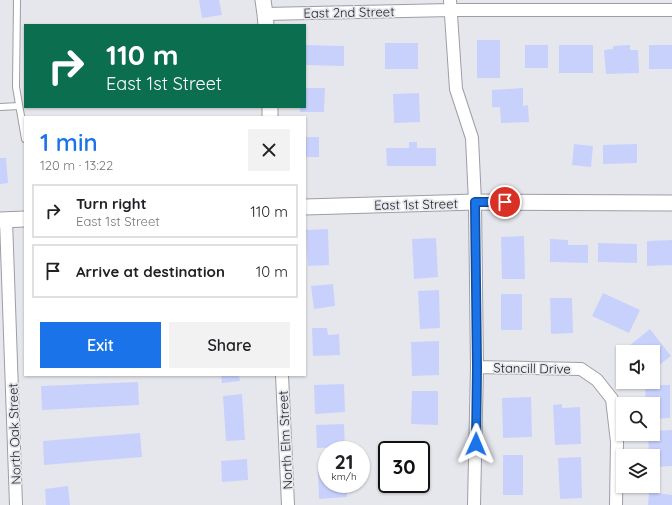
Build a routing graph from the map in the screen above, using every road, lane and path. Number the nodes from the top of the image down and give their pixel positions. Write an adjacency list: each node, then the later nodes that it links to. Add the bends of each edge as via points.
1 (17, 0): 6 (lane, via 16,87)
2 (450, 5): 3 (street, East 2nd Street); 5 (street, East 2nd Street); 9 (street, via 456,90 472,138)
3 (613, 5): 4 (street, East 2nd Street)
4 (672, 10)
5 (265, 13)
6 (19, 106): 7 (lane); 8 (lane)
7 (0, 107)
8 (24, 134)
9 (475, 202): 10 (street, East 1st Street); 11 (street, East 1st Street); 14 (street)
10 (672, 204)
11 (306, 207)
12 (24, 219): 13 (street)
13 (3, 220): 16 (street, North Oak Street)
14 (477, 367): 18 (street); 19 (street, Stancill Drive, via 581,369 597,380 612,399 617,442)
15 (282, 376): 17 (street, North Elm Street)
16 (16, 505)
17 (288, 505)
18 (474, 505)
19 (616, 505)

